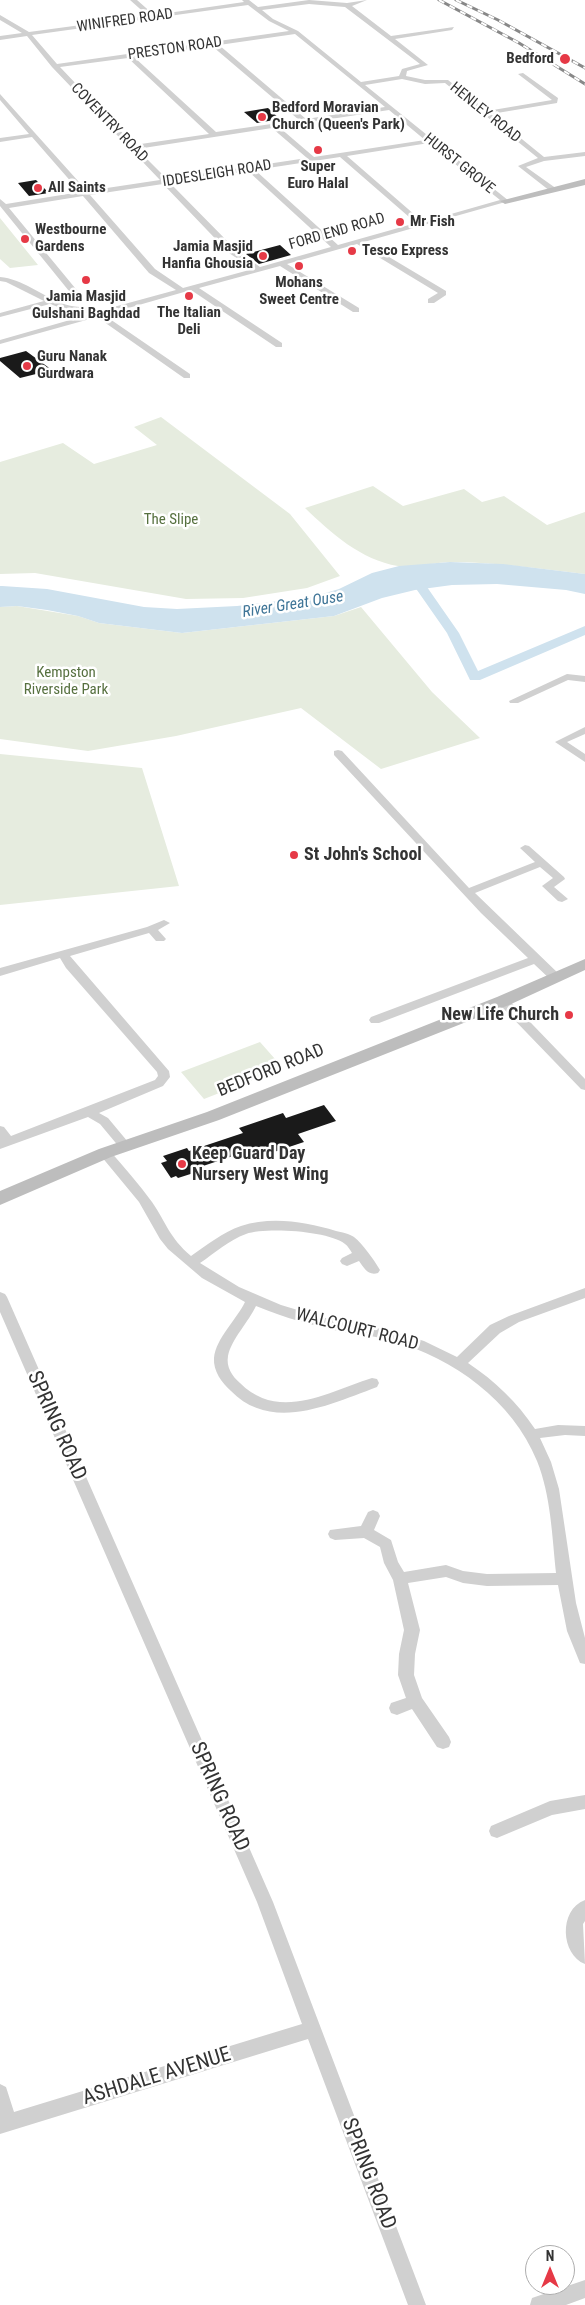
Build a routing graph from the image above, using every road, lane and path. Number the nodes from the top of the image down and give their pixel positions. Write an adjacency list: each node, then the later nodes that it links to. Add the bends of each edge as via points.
1 (133, 0): 7 (street)
2 (364, 0): 4 (street)
3 (248, 2): 5 (street, HURST GROVE); 7 (street, WINIFRED ROAD)
4 (346, 5): 5 (street, via 309,2); 12 (street)
5 (257, 9): 9 (street, HURST GROVE)
6 (0, 17): 10 (street, COVENTRY ROAD)
7 (153, 17): 10 (street, WINIFRED ROAD)
8 (452, 28): 12 (street)
9 (296, 32): 13 (street, PRESTON ROAD); 18 (street, HURST GROVE)
10 (28, 34): 11 (street, WINIFRED ROAD); 15 (street, COVENTRY ROAD)
11 (0, 38)
12 (390, 38): 17 (street, via 425,65 404,70)
13 (214, 44): 14 (street, PRESTON ROAD); 22 (street)
14 (130, 56): 15 (street, PRESTON ROAD); 24 (street)
15 (54, 66): 28 (street, COVENTRY ROAD)
16 (521, 74): 21 (street, via 556,98 554,102)
17 (402, 78): 18 (street, HENLEY ROAD); 21 (street, HENLEY ROAD, via 446,81)
18 (359, 84): 20 (street, HURST GROVE)
19 (0, 96): 25 (street)
20 (391, 108): 22 (street); 27 (street, HURST GROVE)
21 (484, 113): 32 (street, HENLEY ROAD)
22 (304, 121): 23 (street)
23 (274, 126): 24 (street); 31 (street)
24 (214, 134): 28 (street)
25 (34, 135): 26 (street); 37 (street)
26 (0, 140)
27 (429, 140): 29 (street, IDDESLEIGH ROAD); 38 (street, HURST GROVE)
28 (134, 147): 34 (street, COVENTRY ROAD)
29 (341, 154): 31 (street, IDDESLEIGH ROAD); 40 (street)
30 (585, 154): 32 (street)
31 (310, 158): 33 (street, IDDESLEIGH ROAD)
32 (543, 159): 36 (street, HENLEY ROAD, via 521,166)
33 (250, 169): 34 (street, IDDESLEIGH ROAD); 42 (street)
34 (165, 182): 37 (street, IDDESLEIGH ROAD); 44 (street, COVENTRY ROAD, via 232,250)
35 (585, 182): 36 (main road, FORD END ROAD)
36 (553, 189): 38 (main road, FORD END ROAD)
37 (85, 194): 39 (street, IDDESLEIGH ROAD); 47 (street, via 152,270)
38 (505, 201): 40 (street, FORD END ROAD)
39 (2, 203): 48 (street)
40 (422, 224): 41 (street, FORD END ROAD)
41 (358, 242): 42 (street, FORD END ROAD); 50 (street, via 443,293)
42 (337, 248): 43 (street, FORD END ROAD)
43 (282, 264): 44 (street, FORD END ROAD); 52 (street)
44 (260, 270): 46 (street, FORD END ROAD)
45 (0, 279): 49 (street)
46 (193, 288): 47 (street, FORD END ROAD); 56 (street)
47 (182, 291): 53 (street, FORD END ROAD)
48 (76, 294): 49 (street); 51 (street, via 84,299)
49 (50, 300): 51 (street, via 61,306); 54 (street)
50 (431, 301)
51 (88, 308): 53 (street)
52 (356, 310)
53 (98, 314): 55 (street, FORD END ROAD); 57 (street)
54 (0, 315)
55 (0, 342)
56 (279, 345)
57 (188, 376)
58 (585, 680): 59 (street, via 567,677)
59 (514, 701)
60 (585, 730): 62 (street, via 560,742)
61 (338, 753): 65 (street)
62 (585, 759)
63 (525, 848): 64 (street)
64 (542, 863): 65 (street); 66 (street, via 560,879 547,886)
65 (468, 892): 71 (street)
66 (562, 899)
67 (164, 923): 68 (street)
68 (151, 929): 69 (street); 70 (street)
69 (160, 939)
70 (63, 954): 73 (street); 78 (street, via 164,1071 159,1083)
71 (536, 959): 74 (street); 76 (street)
72 (585, 964): 74 (main road, BEDFORD ROAD)
73 (0, 972)
74 (556, 978): 75 (main road, BEDFORD ROAD)
75 (503, 1001): 77 (street); 81 (main road, BEDFORD ROAD, via 213,1116)
76 (375, 1020)
77 (585, 1086)
78 (89, 1112): 80 (street); 81 (street, via 104,1120)
79 (0, 1130): 80 (street)
80 (4, 1143)
81 (124, 1146): 82 (main road, BEDFORD ROAD)
82 (105, 1153): 83 (main road, BEDFORD ROAD); 86 (street, WALCOURT ROAD, via 149,1207 167,1240)
83 (0, 1199)
84 (362, 1254): 85 (street); 86 (street, via 350,1240 340,1236 267,1226 243,1231); 87 (street)
85 (346, 1260)
86 (192, 1262): 90 (street, WALCOURT ROAD)
87 (373, 1270)
88 (585, 1293): 91 (street, via 495,1329)
89 (0, 1297): 108 (street, SPRING ROAD, via 265,1902)
90 (253, 1300): 91 (street, WALCOURT ROAD, via 288,1314 400,1338 429,1348); 92 (street, via 241,1323 224,1343 220,1359 224,1374 236,1390 253,1401 275,1408 295,1409)
91 (459, 1364): 94 (street, WALCOURT ROAD, via 480,1378 514,1410)
92 (372, 1383)
93 (585, 1431): 94 (street, via 570,1428)
94 (532, 1435): 99 (street, WALCOURT ROAD, via 546,1463)
95 (373, 1516): 96 (street)
96 (366, 1532): 97 (street); 98 (street, via 386,1544)
97 (335, 1534)
98 (400, 1579): 99 (street, via 446,1571 487,1580); 101 (street, via 412,1630 406,1674)
99 (564, 1579): 100 (street, WALCOURT ROAD, via 571,1619)
100 (585, 1658)
101 (415, 1701): 102 (street); 103 (street)
102 (397, 1708)
103 (443, 1742)
104 (585, 1802): 105 (street, via 550,1808)
105 (497, 1831)
106 (585, 1908): 107 (street, via 574,1922 575,1939)
107 (585, 1956)
108 (313, 2029): 110 (street, ASHDALE AVENUE); 112 (street, SPRING ROAD)
109 (0, 2094): 110 (street)
110 (4, 2124)
111 (585, 2289): 113 (street)
112 (417, 2305)
113 (540, 2305)

